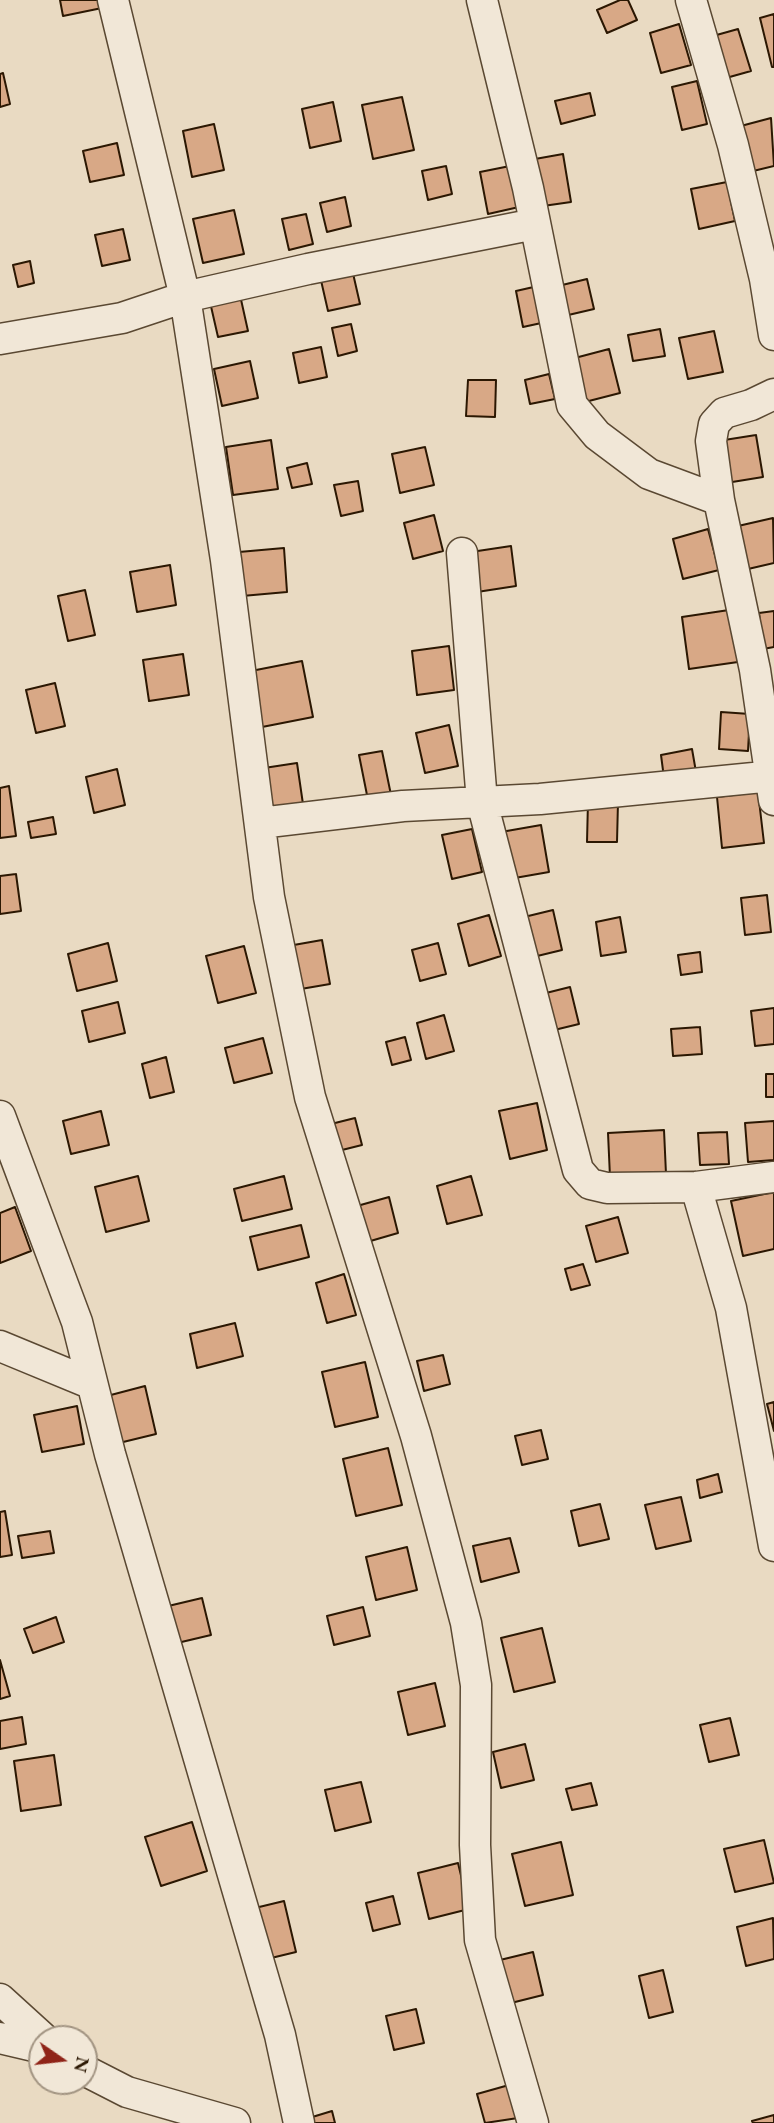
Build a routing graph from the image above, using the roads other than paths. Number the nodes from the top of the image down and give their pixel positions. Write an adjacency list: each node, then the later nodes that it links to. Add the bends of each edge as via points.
1 (113, 0): 5 (street)
2 (482, 0): 4 (street)
3 (691, 0): 6 (street, via 737,158)
4 (535, 224): 5 (street); 9 (street, via 572,405 597,435 649,474)
5 (185, 297): 7 (street, via 122,318); 13 (street)
6 (774, 335)
7 (0, 339)
8 (774, 394): 9 (street, via 724,413 714,424 711,441)
9 (719, 500): 11 (street, via 755,670)
10 (462, 553): 12 (street)
11 (772, 784): 12 (street)
12 (482, 802): 13 (street); 16 (street, via 578,1170 590,1184 607,1188)
13 (260, 823): 27 (street, via 269,897 310,1097 416,1436 466,1623 476,1685 475,1845 480,1940)
14 (0, 1116): 18 (street, via 77,1322)
15 (774, 1177): 16 (street)
16 (696, 1187): 19 (street, via 731,1308)
17 (0, 1346): 18 (street)
18 (92, 1384): 26 (street, via 276,2022)
19 (774, 1546)
20 (0, 1999): 21 (street)
21 (29, 2025)
22 (0, 2038): 23 (street)
23 (28, 2045)
24 (98, 2077): 25 (street, via 127,2092)
25 (235, 2123)
26 (299, 2123)
27 (533, 2123)

